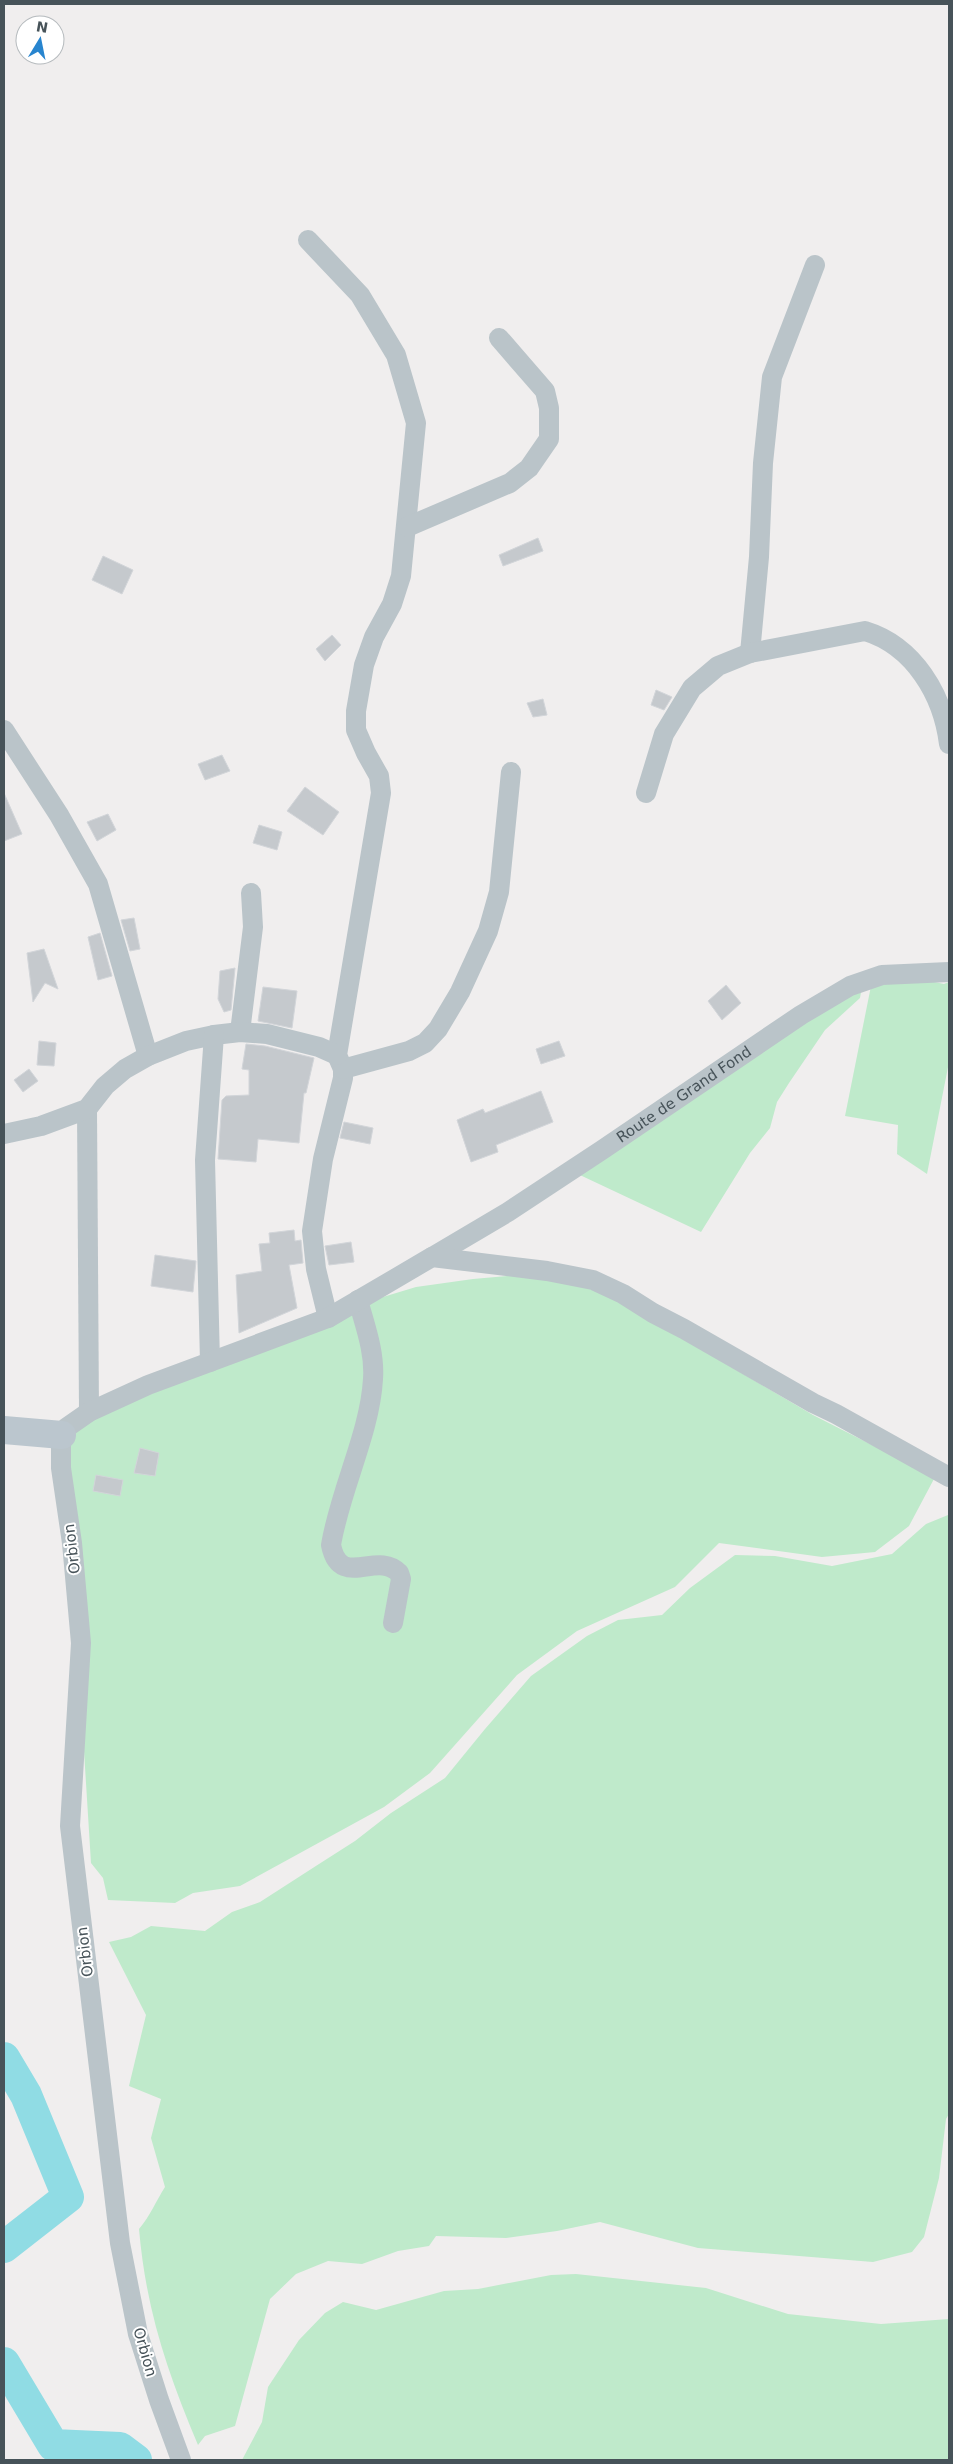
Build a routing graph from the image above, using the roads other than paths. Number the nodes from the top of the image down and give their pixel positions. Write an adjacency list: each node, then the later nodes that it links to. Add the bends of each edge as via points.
1 (308, 240): 4 (street, via 360,295 396,355 416,423)
2 (815, 264): 5 (street, via 772,377)
3 (499, 338): 4 (street, via 545,391 549,408 548,439 529,468 510,482)
4 (407, 526): 15 (street, via 400,576 392,604 374,637 364,665 356,711 356,730 380,776 381,793)
5 (750, 653): 7 (street, via 865,631 881,636 911,660 930,682 946,721); 9 (street, via 718,666 692,688 664,734)
6 (4, 730): 14 (street, via 59,814 98,884)
7 (949, 744)
8 (511, 772): 15 (street, via 499,892 488,931 460,992 438,1029 425,1043 409,1051)
9 (646, 793)
10 (251, 893): 12 (street, via 253,927)
11 (949, 972): 18 (street, Route de Grand Fond, via 882,975 850,986 800,1015 508,1212)
12 (240, 1032): 13 (street); 15 (street, via 266,1034 319,1047)
13 (214, 1035): 14 (street); 21 (street, via 205,1160)
14 (148, 1056): 16 (street, via 105,1086)
15 (340, 1062): 20 (street, via 340,1092 323,1159 312,1231 316,1269)
16 (87, 1109): 17 (street, via 41,1126); 22 (street)
17 (4, 1134)
18 (432, 1257): 19 (street, Route de Grand Fond); 25 (street, via 593,1280 623,1294 813,1404)
19 (358, 1300): 20 (street, Route de Grand Fond); 26 (street, via 373,1356 374,1378 369,1408 331,1545 333,1557 339,1565 386,1566 399,1573)
20 (328, 1318): 21 (street, Route de Grand Fond)
21 (210, 1362): 22 (street, Route de Grand Fond)
22 (89, 1412): 24 (street, Route de Grand Fond, via 72,1422)
23 (4, 1430): 24 (street)
24 (62, 1435): 27 (street, Orbion, via 60,1455 81,1643 72,1836 120,2243 138,2334)
25 (949, 1476)
26 (394, 1622)
27 (181, 2460)

